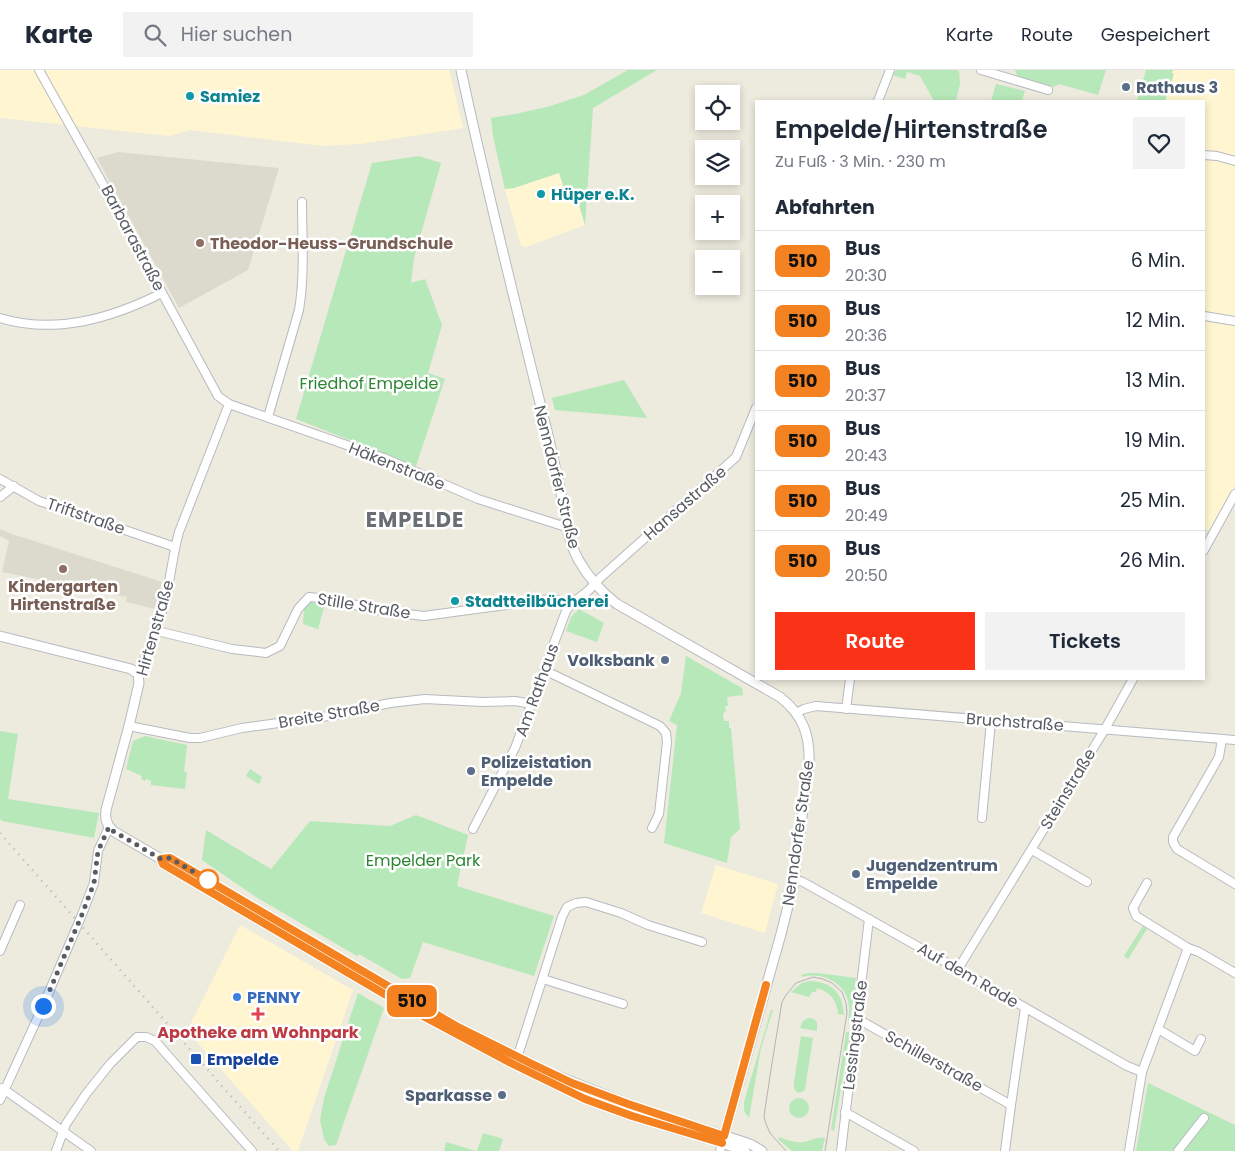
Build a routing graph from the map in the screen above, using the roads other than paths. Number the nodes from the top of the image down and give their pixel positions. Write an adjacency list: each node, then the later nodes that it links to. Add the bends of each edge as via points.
1 (39, 70): 11 (street, Barbarastraße)
2 (461, 70): 22 (street, Nenndorfer Straße, via 549,439)
3 (890, 70): 7 (street)
4 (981, 70): 5 (street)
5 (1008, 74): 6 (street)
6 (1048, 90)
7 (878, 100)
8 (1205, 155): 9 (street)
9 (1235, 161)
10 (302, 202): 17 (street, via 300,310)
11 (162, 293): 13 (street, via 113,314 67,325 38,325); 15 (street, Barbarastraße, via 218,396)
12 (1205, 316): 14 (street)
13 (0, 318)
14 (1235, 321)
15 (229, 404): 17 (street, Häkenstraße); 24 (street, Hirtenstraße)
16 (755, 410): 25 (street, Hansastraße, via 736,457)
17 (268, 417): 22 (street, Häkenstraße, via 384,458 478,500)
18 (0, 479): 19 (street, Triftstraße)
19 (14, 486): 21 (street); 24 (street, Triftstraße, via 39,500)
20 (1235, 494): 23 (street)
21 (0, 497)
22 (566, 527): 25 (street, Nenndorfer Straße, via 577,558)
23 (1207, 537)
24 (175, 547): 27 (street, Hirtenstraße)
25 (594, 584): 26 (street, Am Rathaus); 35 (street, Nenndorfer Straße, via 617,604 780,697)
26 (572, 603): 27 (street, Stille Straße, via 550,599 424,616 308,597 298,609 280,646 266,654); 29 (street, Am Rathaus)
27 (157, 631): 30 (street, Hirtenstraße)
28 (0, 636): 30 (street, via 131,669)
29 (544, 670): 33 (street, Am Rathaus); 43 (street, via 660,726 666,733 659,814)
30 (138, 674): 37 (street, Hirtenstraße, via 139,683)
31 (850, 680): 34 (street)
32 (1132, 680): 38 (street, Steinstraße)
33 (532, 704): 37 (street, Breite Straße, via 424,698 200,738); 44 (street, Am Rathaus, via 515,748)
34 (846, 709): 35 (street, Bruchstraße, via 816,706); 36 (street, Bruchstraße)
35 (796, 713): 46 (street, Nenndorfer Straße, via 804,725 810,750)
36 (990, 721): 38 (street, Bruchstraße); 41 (street)
37 (129, 726): 42 (street, Hirtenstraße, via 106,810)
38 (1105, 729): 39 (street, Bruchstraße); 45 (street, Steinstraße)
39 (1222, 739): 40 (street, Bruchstraße); 49 (street, via 1219,757 1173,836 1173,842 1177,849)
40 (1235, 740)
41 (982, 818)
42 (109, 827): 63 (street, via 161,859 163,864 400,1004); 65 (street, via 98,851 94,883 81,917 43,1006)
43 (652, 828)
44 (473, 829)
45 (1032, 850): 47 (street); 55 (street, Steinstraße)
46 (794, 879): 51 (street, Auf dem Rade); 71 (street, Nenndorfer Straße)
47 (1087, 882)
48 (1147, 883): 53 (street, via 1133,908 1136,916)
49 (1235, 884)
50 (20, 905): 54 (street)
51 (869, 919): 55 (street, Auf dem Rade); 60 (street, Lessingstraße)
52 (702, 942): 57 (street, via 621,913 576,902 562,917)
53 (1188, 948): 56 (street); 61 (street)
54 (0, 951)
55 (958, 969): 59 (street, Auf dem Rade)
56 (1235, 973)
57 (543, 979): 58 (street); 63 (street)
58 (623, 1004)
59 (1025, 1008): 64 (street, Auf dem Rade); 67 (street)
60 (856, 1018): 67 (street, Schillerstraße); 68 (street, Lessingstraße)
61 (1158, 1030): 62 (street, via 1195,1050); 64 (street)
62 (1201, 1039)
63 (514, 1060): 71 (street, via 585,1099)
64 (1142, 1072): 80 (street)
65 (2, 1088): 66 (street); 70 (street)
66 (0, 1100)
67 (1010, 1105): 79 (street)
68 (845, 1112): 77 (street, Lessingstraße); 78 (street)
69 (1204, 1118): 81 (street)
70 (63, 1131): 72 (street); 73 (street); 74 (street, via 77,1106 110,1064 137,1037 146,1037 155,1041)
71 (722, 1143): 75 (street); 76 (street, via 752,1145)
72 (56, 1151)
73 (91, 1151)
74 (252, 1151)
75 (745, 1151)
76 (762, 1151)
77 (841, 1151)
78 (914, 1151)
79 (1005, 1151)
80 (1129, 1151)
81 (1178, 1151)

